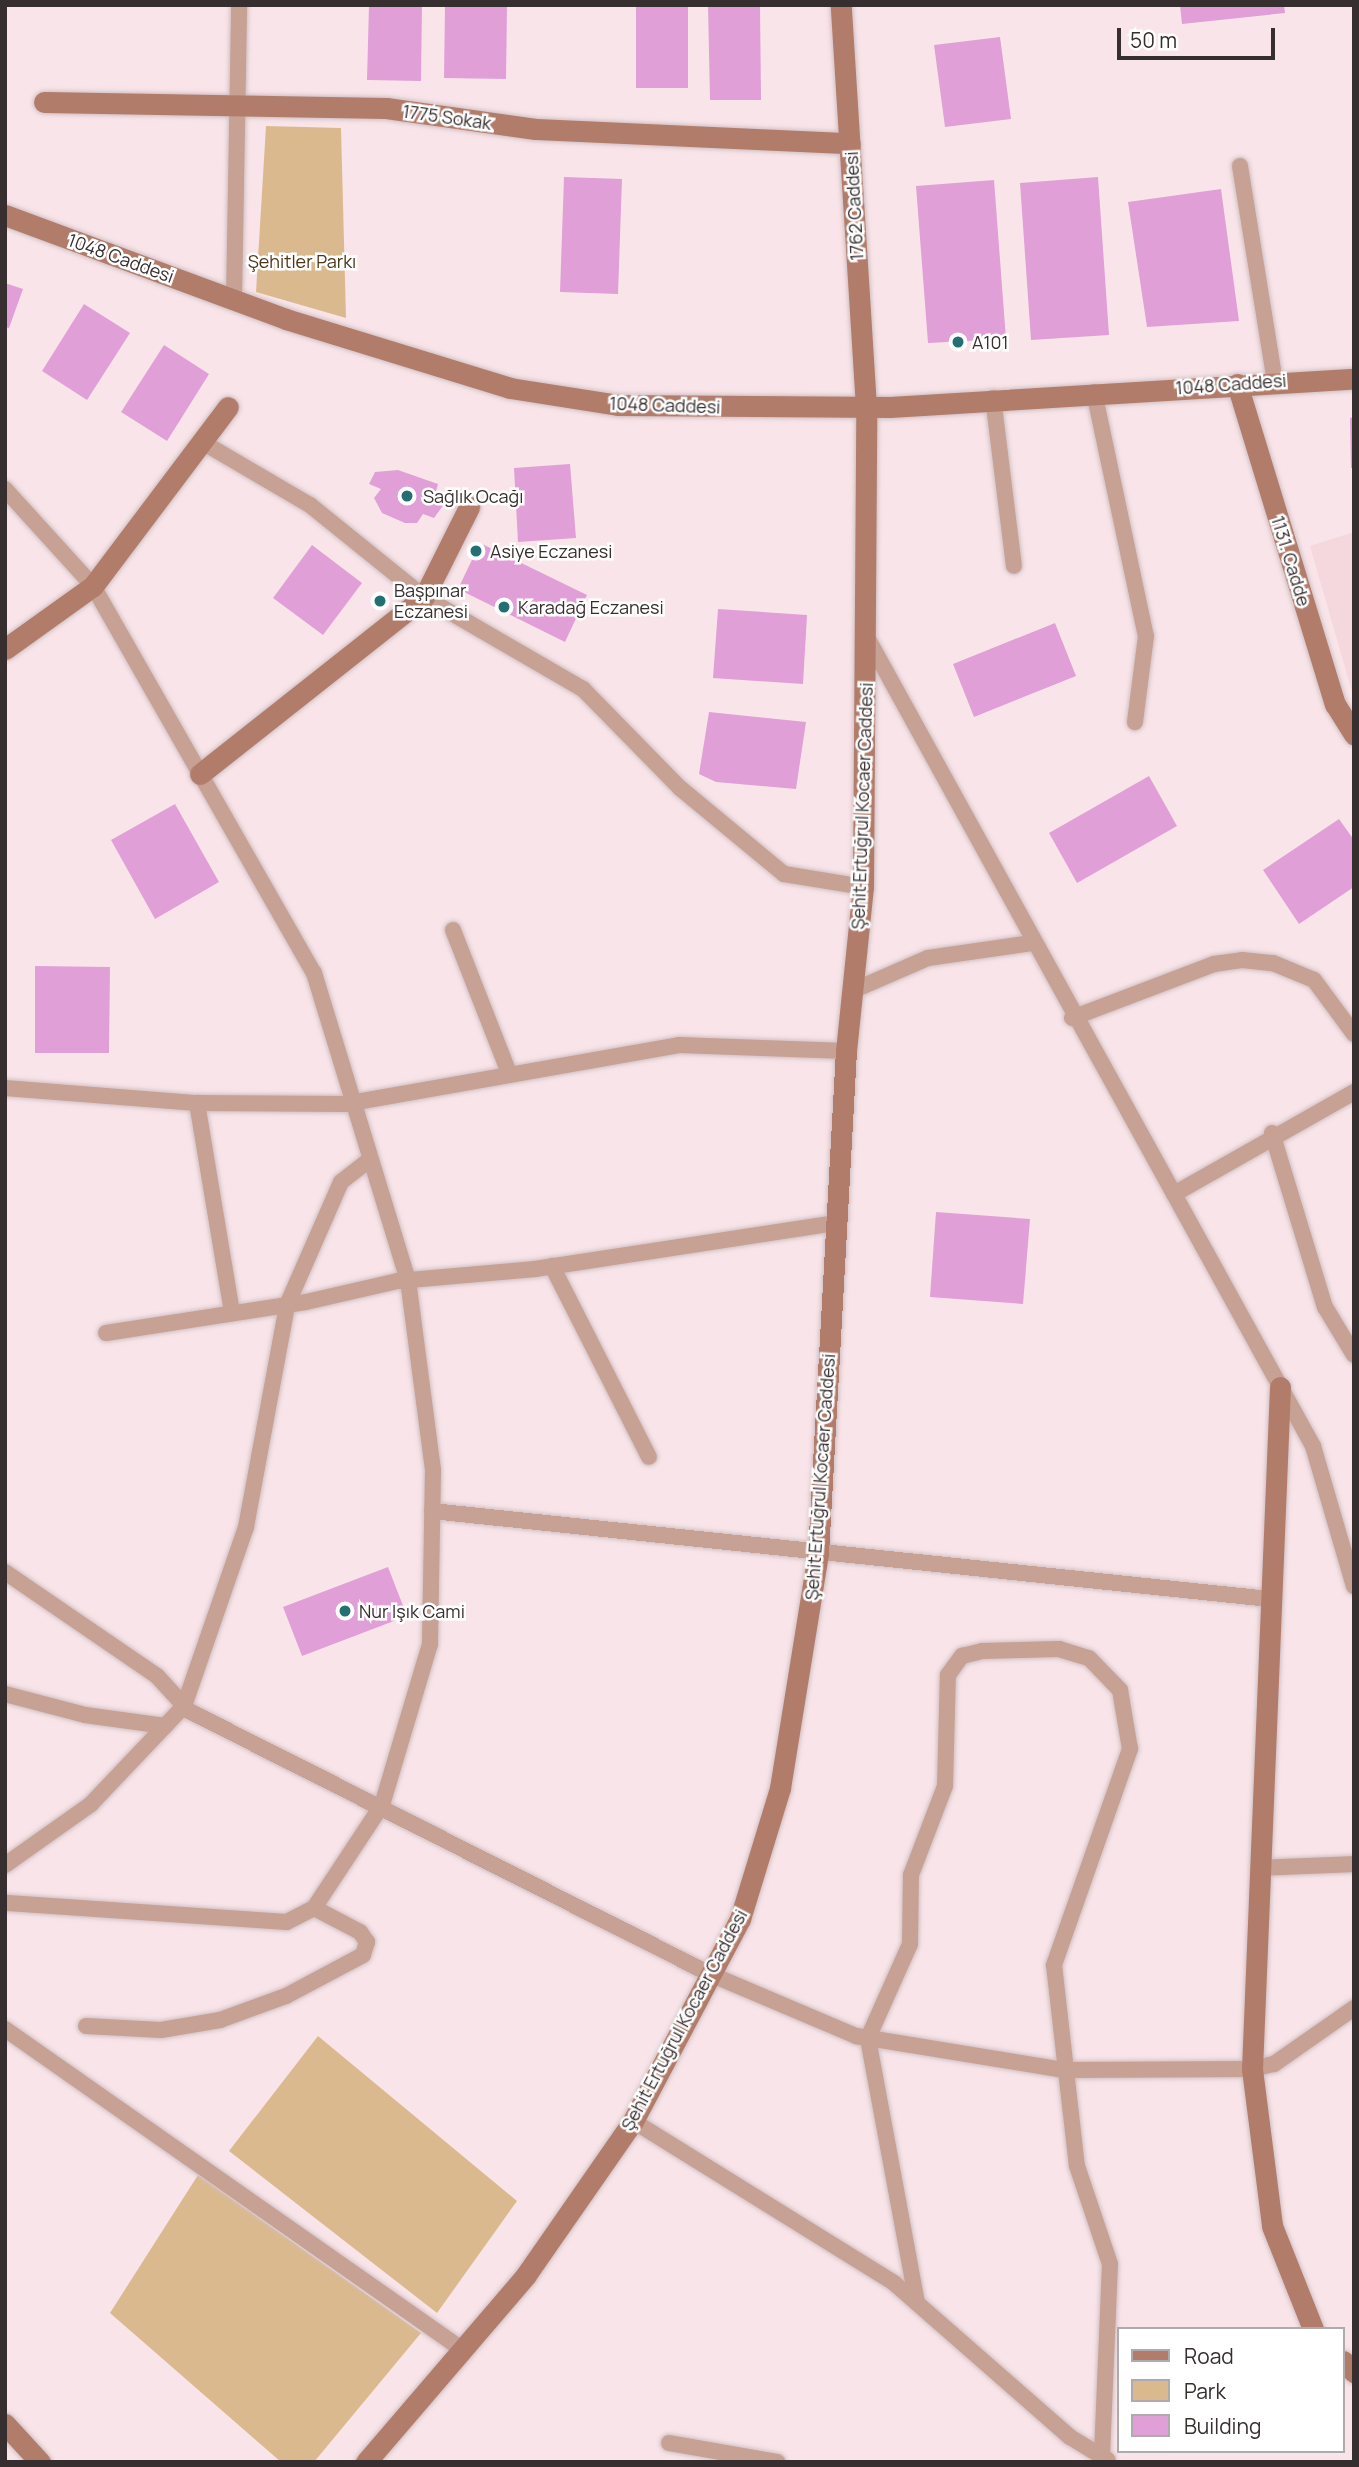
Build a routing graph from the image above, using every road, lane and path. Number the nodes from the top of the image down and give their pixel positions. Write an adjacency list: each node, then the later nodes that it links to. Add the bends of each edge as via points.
1 (239, 5): 4 (street)
2 (841, 5): 5 (street, 1762 Caddesi)
3 (44, 102): 4 (street, 1775 Sokak)
4 (241, 107): 5 (street, 1775 Sokak, via 386,108 536,129); 8 (street)
5 (850, 143): 15 (street, 1762 Caddesi)
6 (1240, 166): 10 (street)
7 (5, 215): 8 (street, 1048 Caddesi)
8 (234, 300): 15 (street, 1048 Caddesi, via 519,390 618,405)
9 (1354, 379): 10 (street, 1048 Caddesi)
10 (1275, 382): 11 (street, 1048 Caddesi)
11 (1237, 384): 12 (street, 1048 Caddesi); 25 (street, 1131. Cadde, via 1335,704)
12 (1094, 392): 13 (street, 1048 Caddesi); 24 (street, via 1146,636)
13 (993, 398): 15 (street, 1048 Caddesi); 19 (street)
14 (228, 407): 16 (street)
15 (866, 407): 22 (street, Şehit Ertuğrul Kocaer Caddesi)
16 (202, 442): 20 (street); 21 (street, via 310,505)
17 (5, 489): 20 (street)
18 (469, 507): 21 (street)
19 (1014, 566)
20 (93, 586): 23 (street); 26 (street)
21 (424, 597): 26 (street); 27 (street, via 609,709 680,788 784,874)
22 (868, 639): 27 (street, Şehit Ertuğrul Kocaer Caddesi); 29 (street)
23 (5, 649)
24 (1135, 722)
25 (1354, 734)
26 (200, 774): 38 (street, via 314,973)
27 (863, 887): 30 (street, Şehit Ertuğrul Kocaer Caddesi)
28 (453, 930): 34 (street)
29 (1032, 943): 30 (street, via 928,958); 31 (street)
30 (852, 991): 33 (street, Şehit Ertuğrul Kocaer Caddesi)
31 (1073, 1018): 32 (street, via 1214,964 1242,960 1273,963 1314,981); 41 (street)
32 (1354, 1034)
33 (846, 1051): 34 (street, via 679,1045); 42 (street, Şehit Ertuğrul Kocaer Caddesi)
34 (509, 1073): 38 (street)
35 (5, 1088): 37 (street)
36 (1354, 1092): 39 (street)
37 (197, 1103): 38 (street); 46 (street)
38 (349, 1104): 40 (street)
39 (1272, 1133): 41 (street); 48 (street, via 1325,1307)
40 (368, 1161): 44 (street); 45 (street, via 341,1182)
41 (1174, 1194): 49 (street)
42 (837, 1223): 43 (street); 52 (street, Şehit Ertuğrul Kocaer Caddesi)
43 (552, 1266): 44 (street); 50 (street)
44 (408, 1280): 45 (street); 51 (street, via 433,1469)
45 (287, 1305): 46 (street); 57 (street, via 246,1527)
46 (232, 1313): 47 (street)
47 (106, 1333)
48 (1354, 1355)
49 (1280, 1387): 54 (street, via 1313,1446); 55 (street)
50 (649, 1457)
51 (432, 1511): 52 (street); 59 (street, via 430,1644)
52 (818, 1553): 55 (street); 65 (street, Şehit Ertuğrul Kocaer Caddesi, via 780,1788 740,1919)
53 (5, 1572): 57 (street, via 157,1676)
54 (1354, 1586)
55 (1269, 1599): 62 (street)
56 (5, 1694): 58 (street)
57 (184, 1706): 58 (street); 59 (street)
58 (165, 1726): 61 (street, via 91,1804)
59 (382, 1805): 64 (street); 65 (street)
60 (1354, 1864): 62 (street)
61 (5, 1865)
62 (1259, 1868): 70 (street)
63 (5, 1903): 64 (street, via 286,1922)
64 (314, 1908): 67 (street, via 360,1932 367,1942 363,1955 286,1996 220,2020 161,2030)
65 (710, 1974): 69 (street); 72 (street, Şehit Ertuğrul Kocaer Caddesi)
66 (1354, 2008): 70 (street, via 1274,2064)
67 (86, 2026)
68 (5, 2029): 75 (street)
69 (869, 2038): 71 (street); 71 (street, via 910,1944 911,1875 945,1786 948,1675 962,1656 982,1651 1059,1649 1089,1658 1120,1690 1130,1749 1054,1965); 73 (street)
70 (1252, 2069): 71 (street); 74 (street, via 1272,2226)
71 (1063, 2070): 78 (street, via 1077,2165 1110,2264)
72 (633, 2121): 73 (street); 75 (street, Şehit Ertuğrul Kocaer Caddesi, via 526,2275)
73 (917, 2303): 78 (street, via 1070,2437)
74 (1312, 2327)
75 (463, 2350): 80 (street, Şehit Ertuğrul Kocaer Caddesi)
76 (5, 2424): 79 (street)
77 (669, 2443): 81 (street)
78 (1106, 2459)
79 (40, 2462)
80 (366, 2462)
81 (777, 2462)

